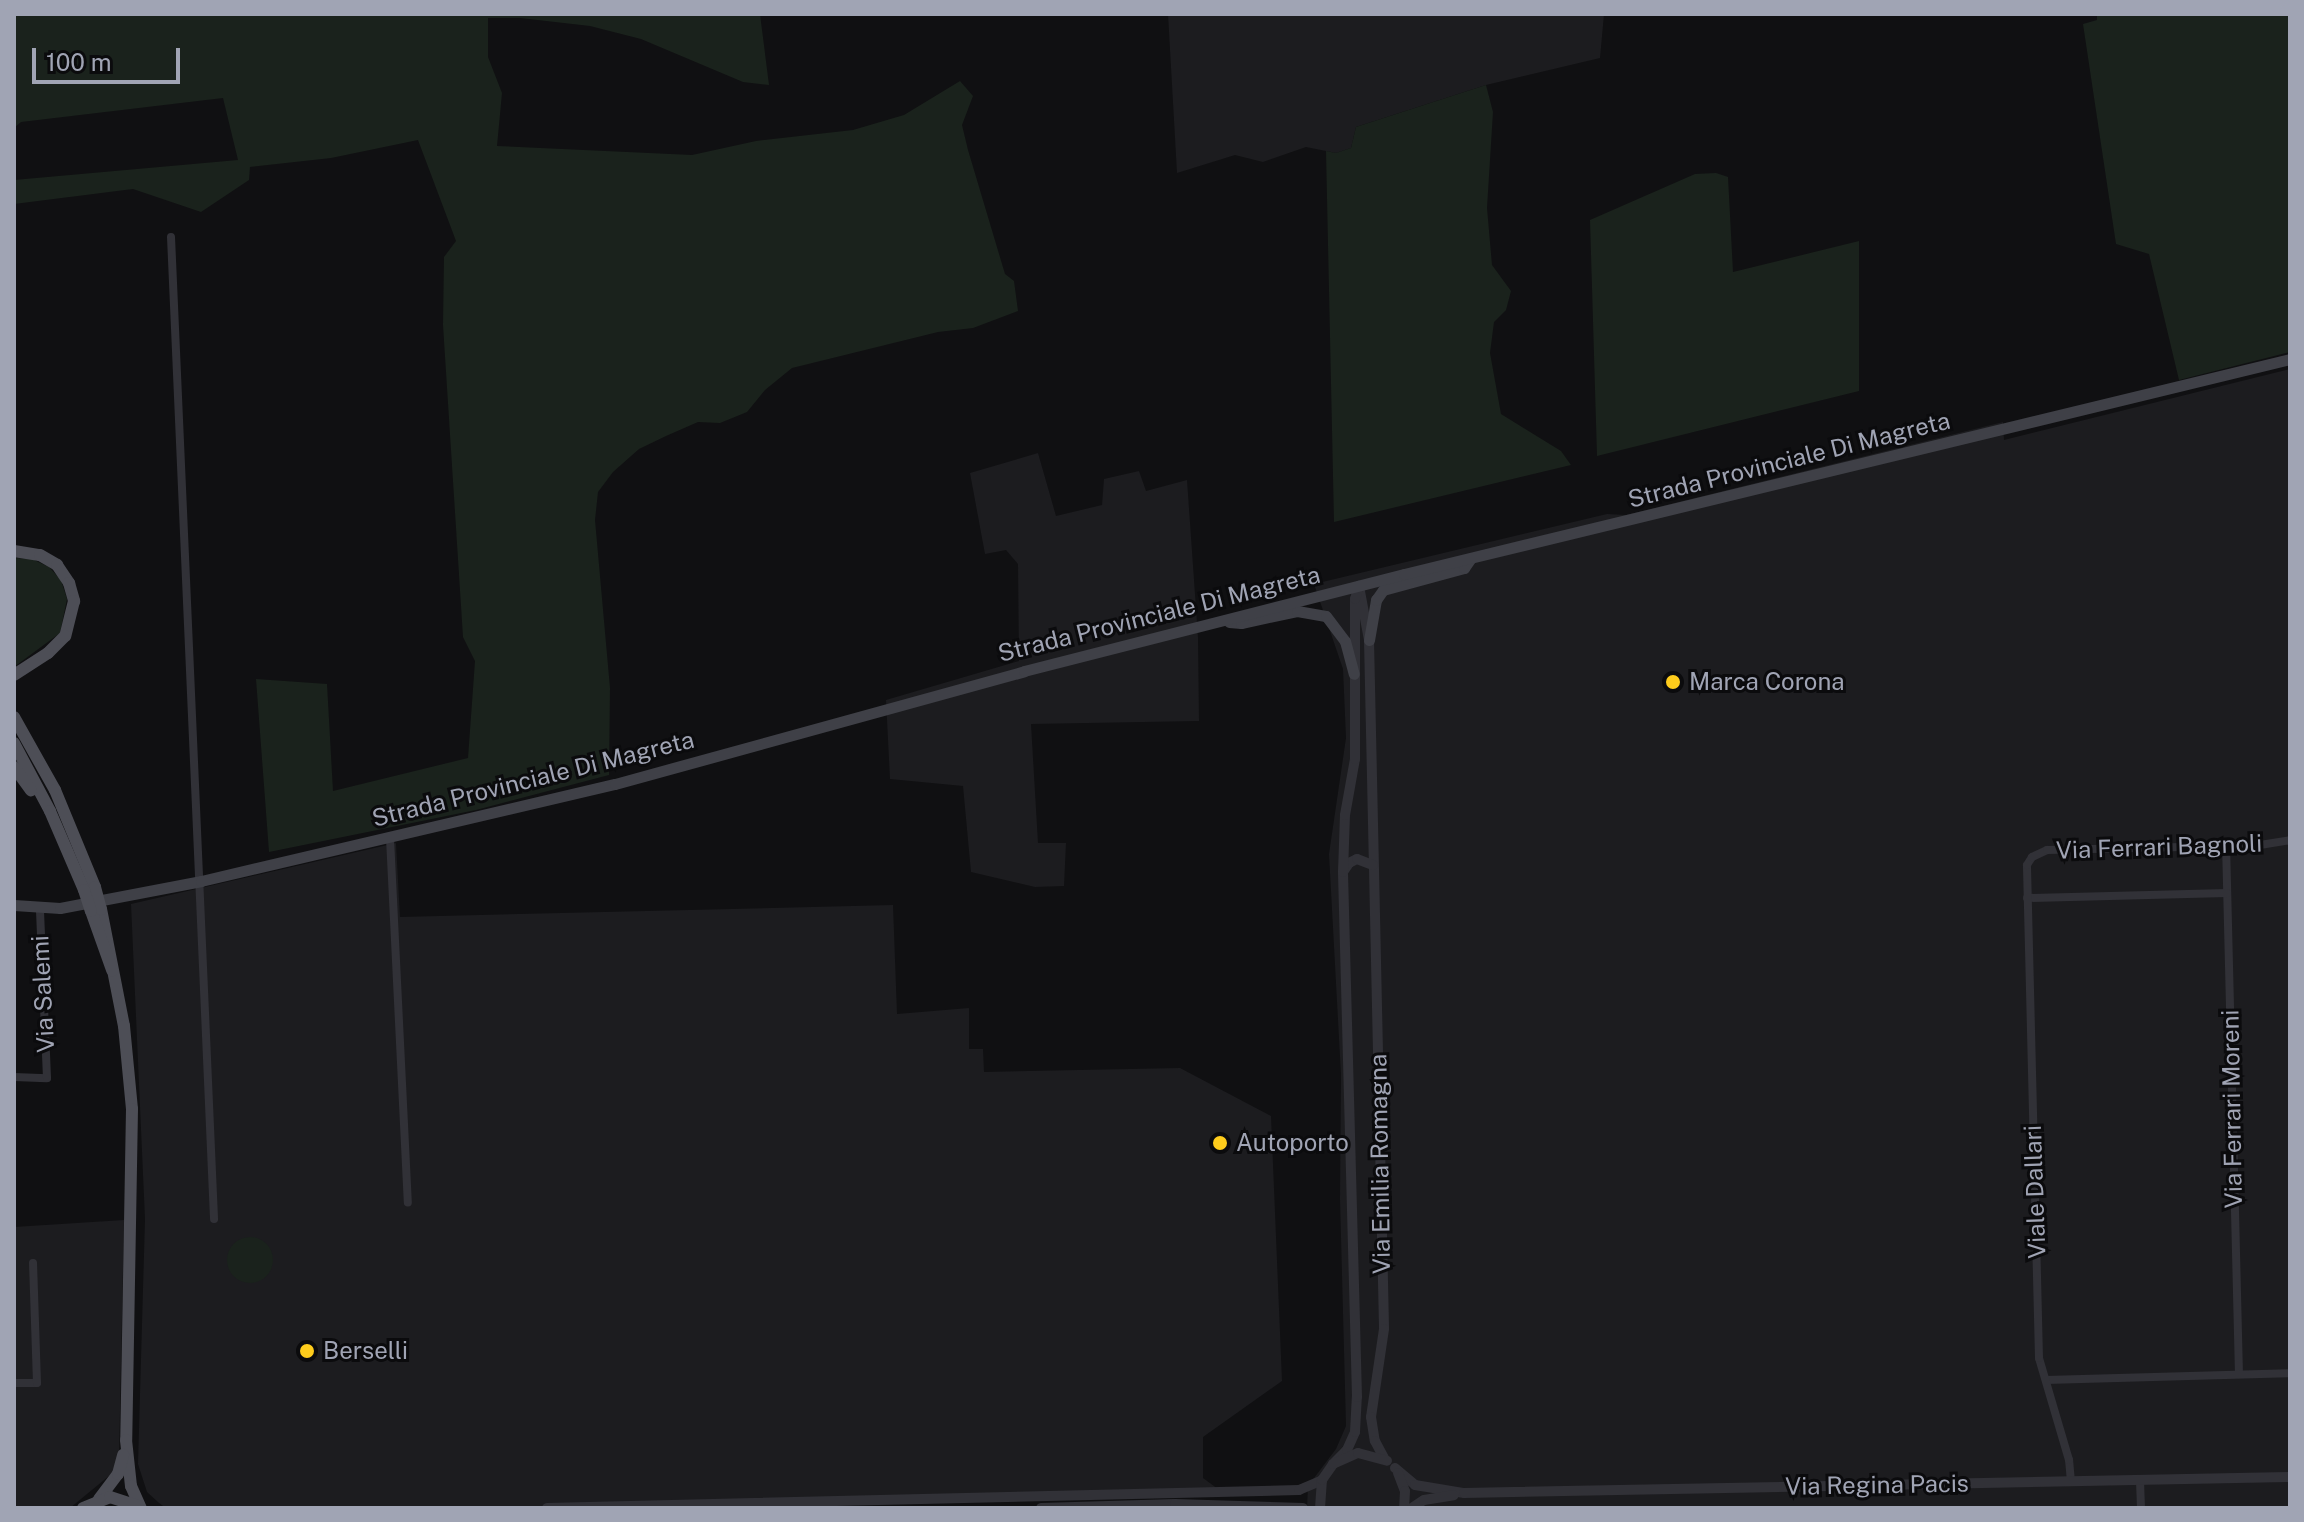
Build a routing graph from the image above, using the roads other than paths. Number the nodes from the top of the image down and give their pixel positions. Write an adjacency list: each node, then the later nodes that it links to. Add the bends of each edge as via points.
1 (171, 237): 19 (street, via 196,871)
2 (2290, 359): 4 (main road, Strada Provinciale Di Magreta)
3 (14, 551): 9 (main road, via 40,555 57,565 74,601 65,636)
4 (1471, 558): 5 (main road, Strada Provinciale Di Magreta); 7 (main road, via 1464,568 1383,590 1376,600)
5 (1359, 586): 6 (main road, Strada Provinciale Di Magreta); 7 (street, Via Emilia Romagna); 8 (street, Via Emilia Romagna)
6 (1220, 621): 8 (main road, via 1241,623 1297,611 1326,616 1345,641); 14 (main road, Strada Provinciale Di Magreta, via 615,784)
7 (1369, 640): 17 (street, Via Emilia Romagna)
8 (1354, 674): 18 (street, Via Emilia Romagna, via 1355,759 1345,815)
9 (14, 675)
10 (14, 717): 20 (main road, via 55,790)
11 (14, 743): 13 (main road)
12 (14, 767): 13 (main road)
13 (50, 811): 20 (main road)
14 (390, 838): 19 (main road, Strada Provinciale Di Magreta); 26 (street)
15 (2290, 840): 16 (street, Via Ferrari Bagnoli)
16 (2226, 843): 21 (street, Via Ferrari Moreni); 22 (street, Via Ferrari Bagnoli, via 2039,852 2027,865)
17 (1373, 865): 18 (street, via 1357,859); 34 (street, Via Emilia Romagna, via 1384,1329 1371,1417)
18 (1343, 872): 35 (street, Via Emilia Romagna, via 1357,1397 1355,1432)
19 (201, 881): 24 (main road, Strada Provinciale Di Magreta); 27 (street)
20 (90, 888): 33 (main road, bridge, via 113,955 132,1109)
21 (2227, 893): 22 (street, Via Ferrari Bagnoli); 30 (street, Via Ferrari Moreni)
22 (2027, 898): 31 (street, Viale Dallari, via 2039,1358)
23 (14, 903): 24 (main road, Strada Provinciale Di Magreta)
24 (40, 909): 25 (street, Via Salemi, via 47,1078)
25 (14, 1077)
26 (408, 1203)
27 (214, 1219)
28 (33, 1263): 32 (street, via 37,1383)
29 (2290, 1373): 30 (street)
30 (2239, 1374): 31 (street)
31 (2046, 1380): 40 (street, Viale Dallari)
32 (14, 1383)
33 (126, 1440): 42 (main road, via 118,1474); 44 (main road, via 131,1486)
34 (1385, 1460): 35 (street, via 1358,1453); 36 (street)
35 (1333, 1464): 38 (street, Via Emilia Romagna)
36 (1395, 1468): 41 (street, Via Regina Pacis, via 1424,1488); 50 (street, via 1405,1491)
37 (2290, 1477): 39 (street, Via Regina Pacis)
38 (1322, 1480): 45 (street, via 1299,1490); 49 (street)
39 (2140, 1480): 40 (street, Via Regina Pacis); 52 (street)
40 (2071, 1482): 41 (street, Via Regina Pacis)
41 (1464, 1493): 51 (street, Via Regina Pacis, via 1424,1500)
42 (99, 1499): 43 (main road); 44 (main road, via 121,1498)
43 (83, 1508)
44 (141, 1508)
45 (547, 1508)
46 (1041, 1508): 47 (street)
47 (1055, 1508): 48 (street)
48 (1303, 1508)
49 (1320, 1508)
50 (1404, 1508)
51 (1412, 1508)
52 (2141, 1508)

